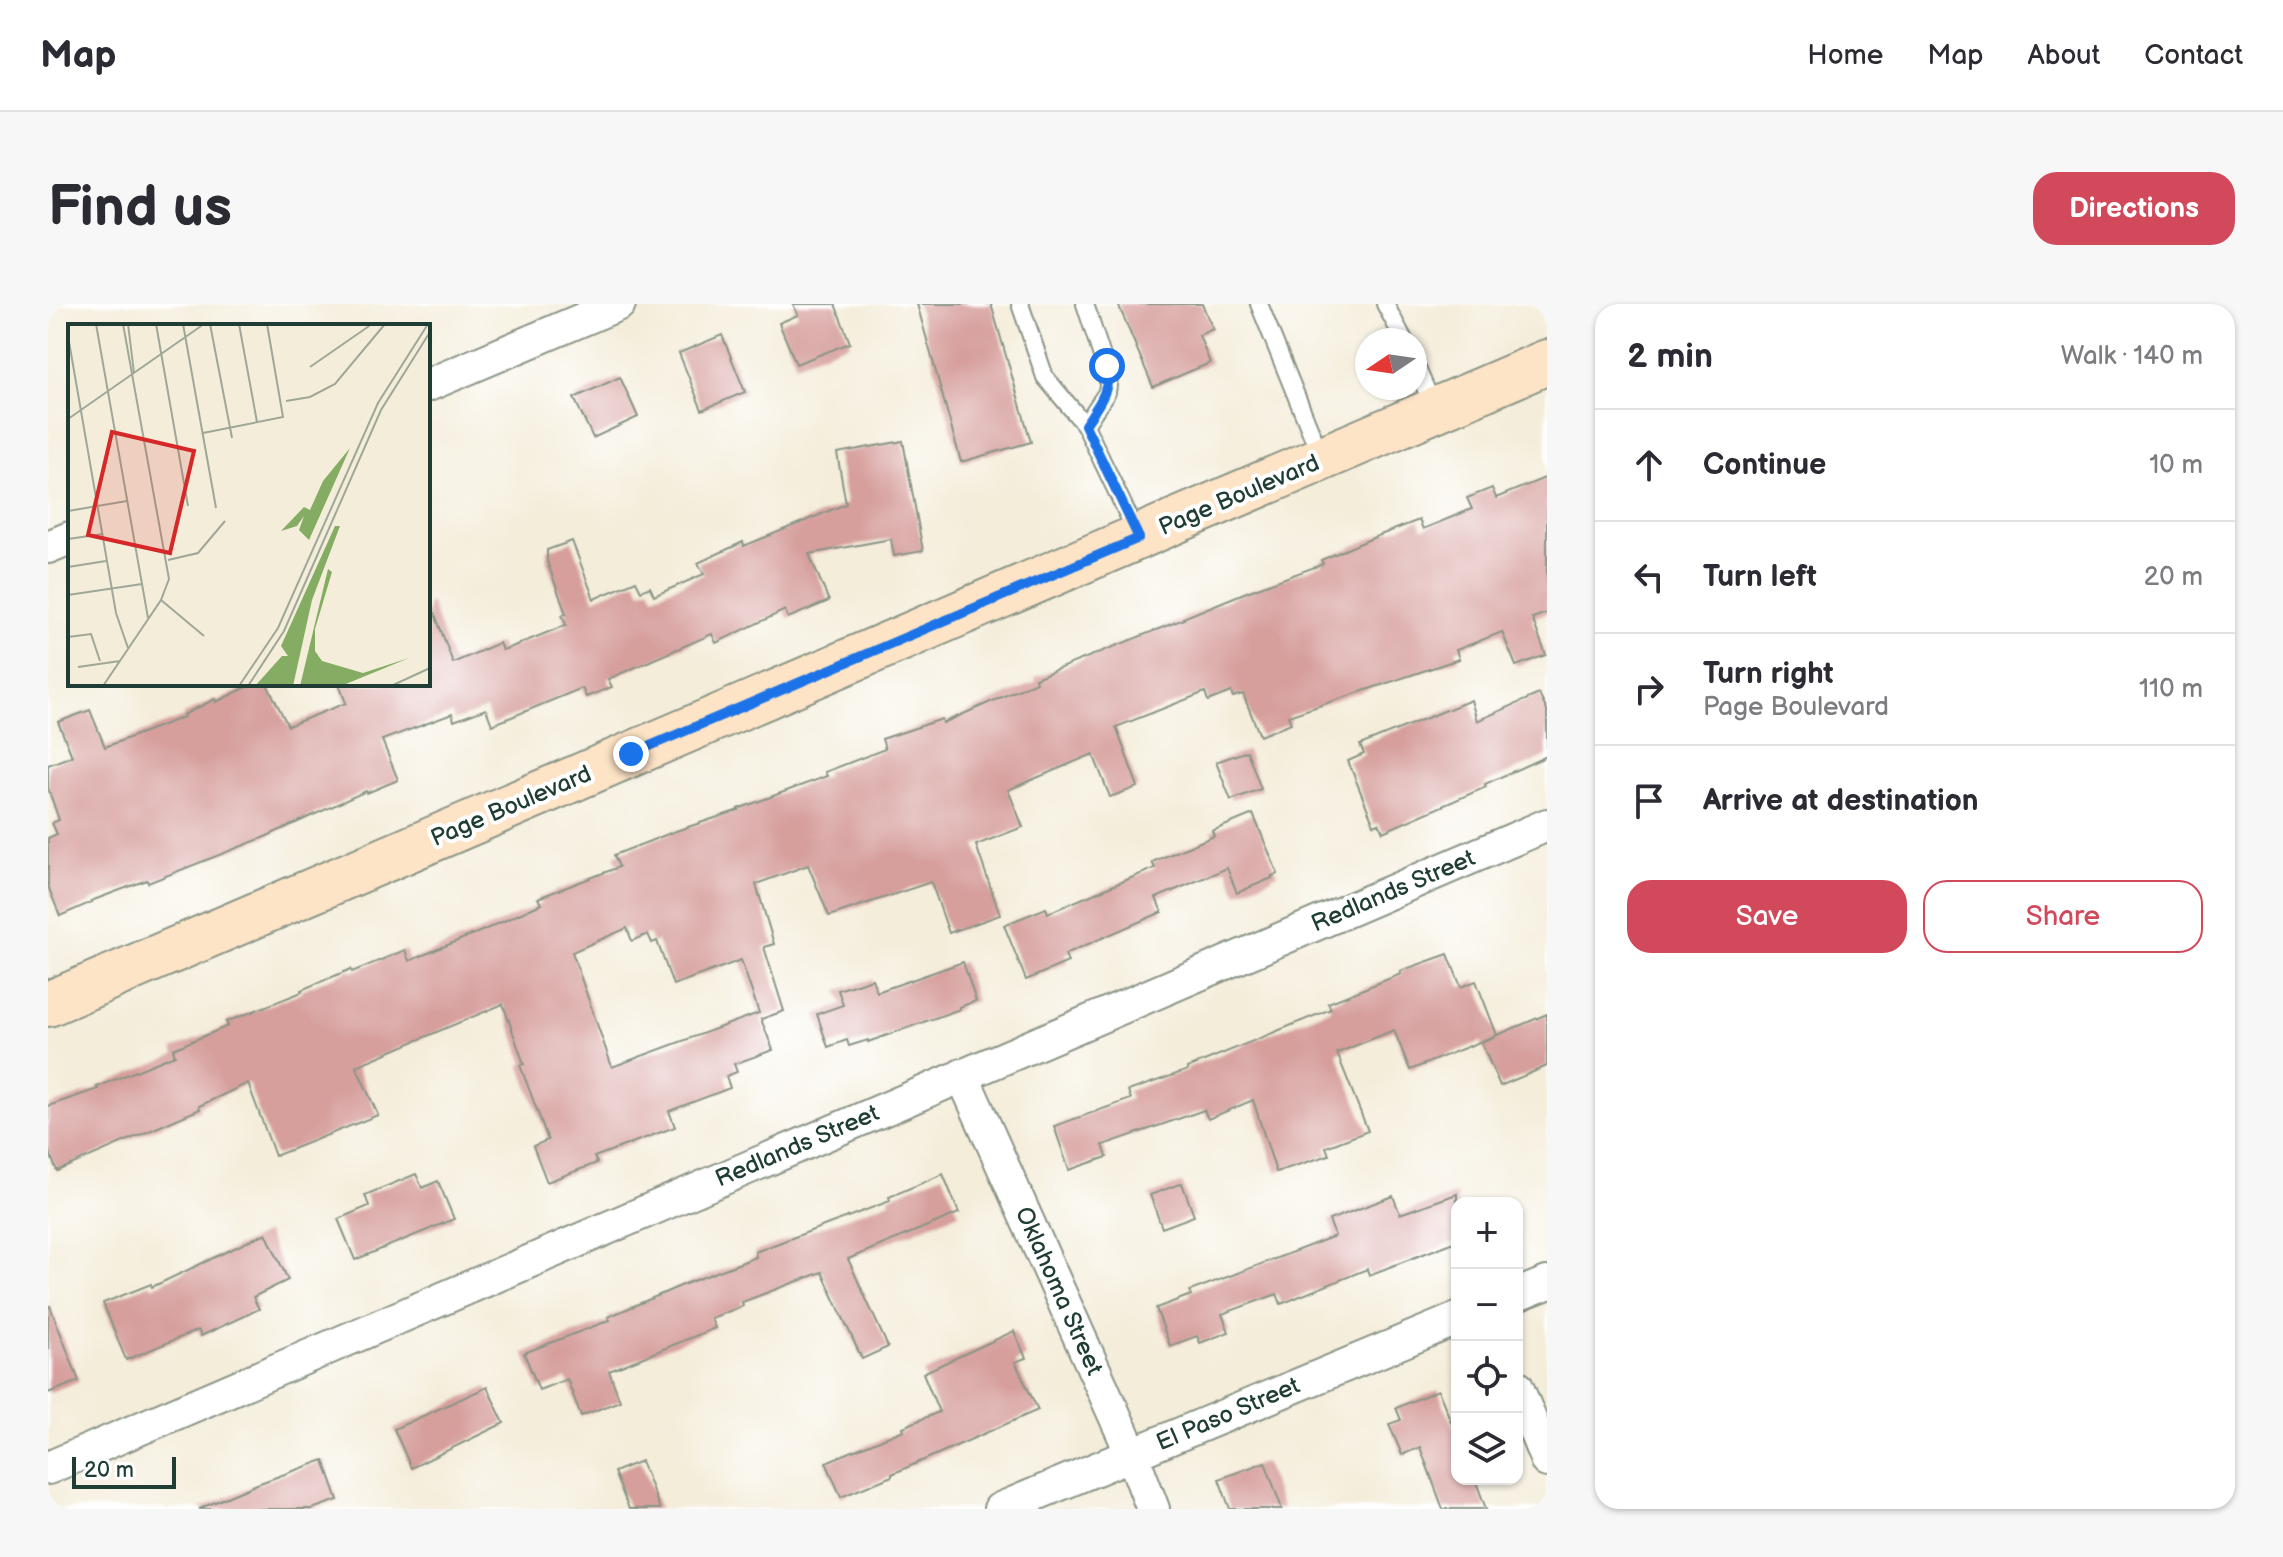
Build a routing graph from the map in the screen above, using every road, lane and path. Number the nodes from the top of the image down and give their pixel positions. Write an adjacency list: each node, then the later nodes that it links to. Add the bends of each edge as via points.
1 (619, 304): 8 (street)
2 (1020, 304): 11 (lane, via 1045,377)
3 (1085, 304): 11 (lane, via 1109,378 1107,392)
4 (1259, 304): 12 (lane)
5 (1385, 304): 6 (lane)
6 (1398, 328)
7 (1547, 362): 10 (street, Page Boulevard)
8 (430, 384)
9 (1427, 392): 10 (lane)
10 (1435, 410): 12 (street, Page Boulevard)
11 (1085, 425): 13 (lane)
12 (1322, 459): 13 (street, Page Boulevard)
13 (1139, 538): 17 (street, Page Boulevard)
14 (68, 539): 15 (street)
15 (48, 547)
16 (1547, 825): 18 (street, Redlands Street)
17 (48, 1004)
18 (962, 1075): 23 (street, Oklahoma Street); 25 (street, Redlands Street)
19 (1547, 1283): 20 (street)
20 (1523, 1293)
21 (1451, 1321): 23 (street, El Paso Street)
22 (1523, 1402): 24 (street)
23 (1132, 1454): 26 (street, El Paso Street); 27 (street, Oklahoma Street)
24 (1547, 1461)
25 (48, 1468)
26 (1000, 1509)
27 (1153, 1509)

